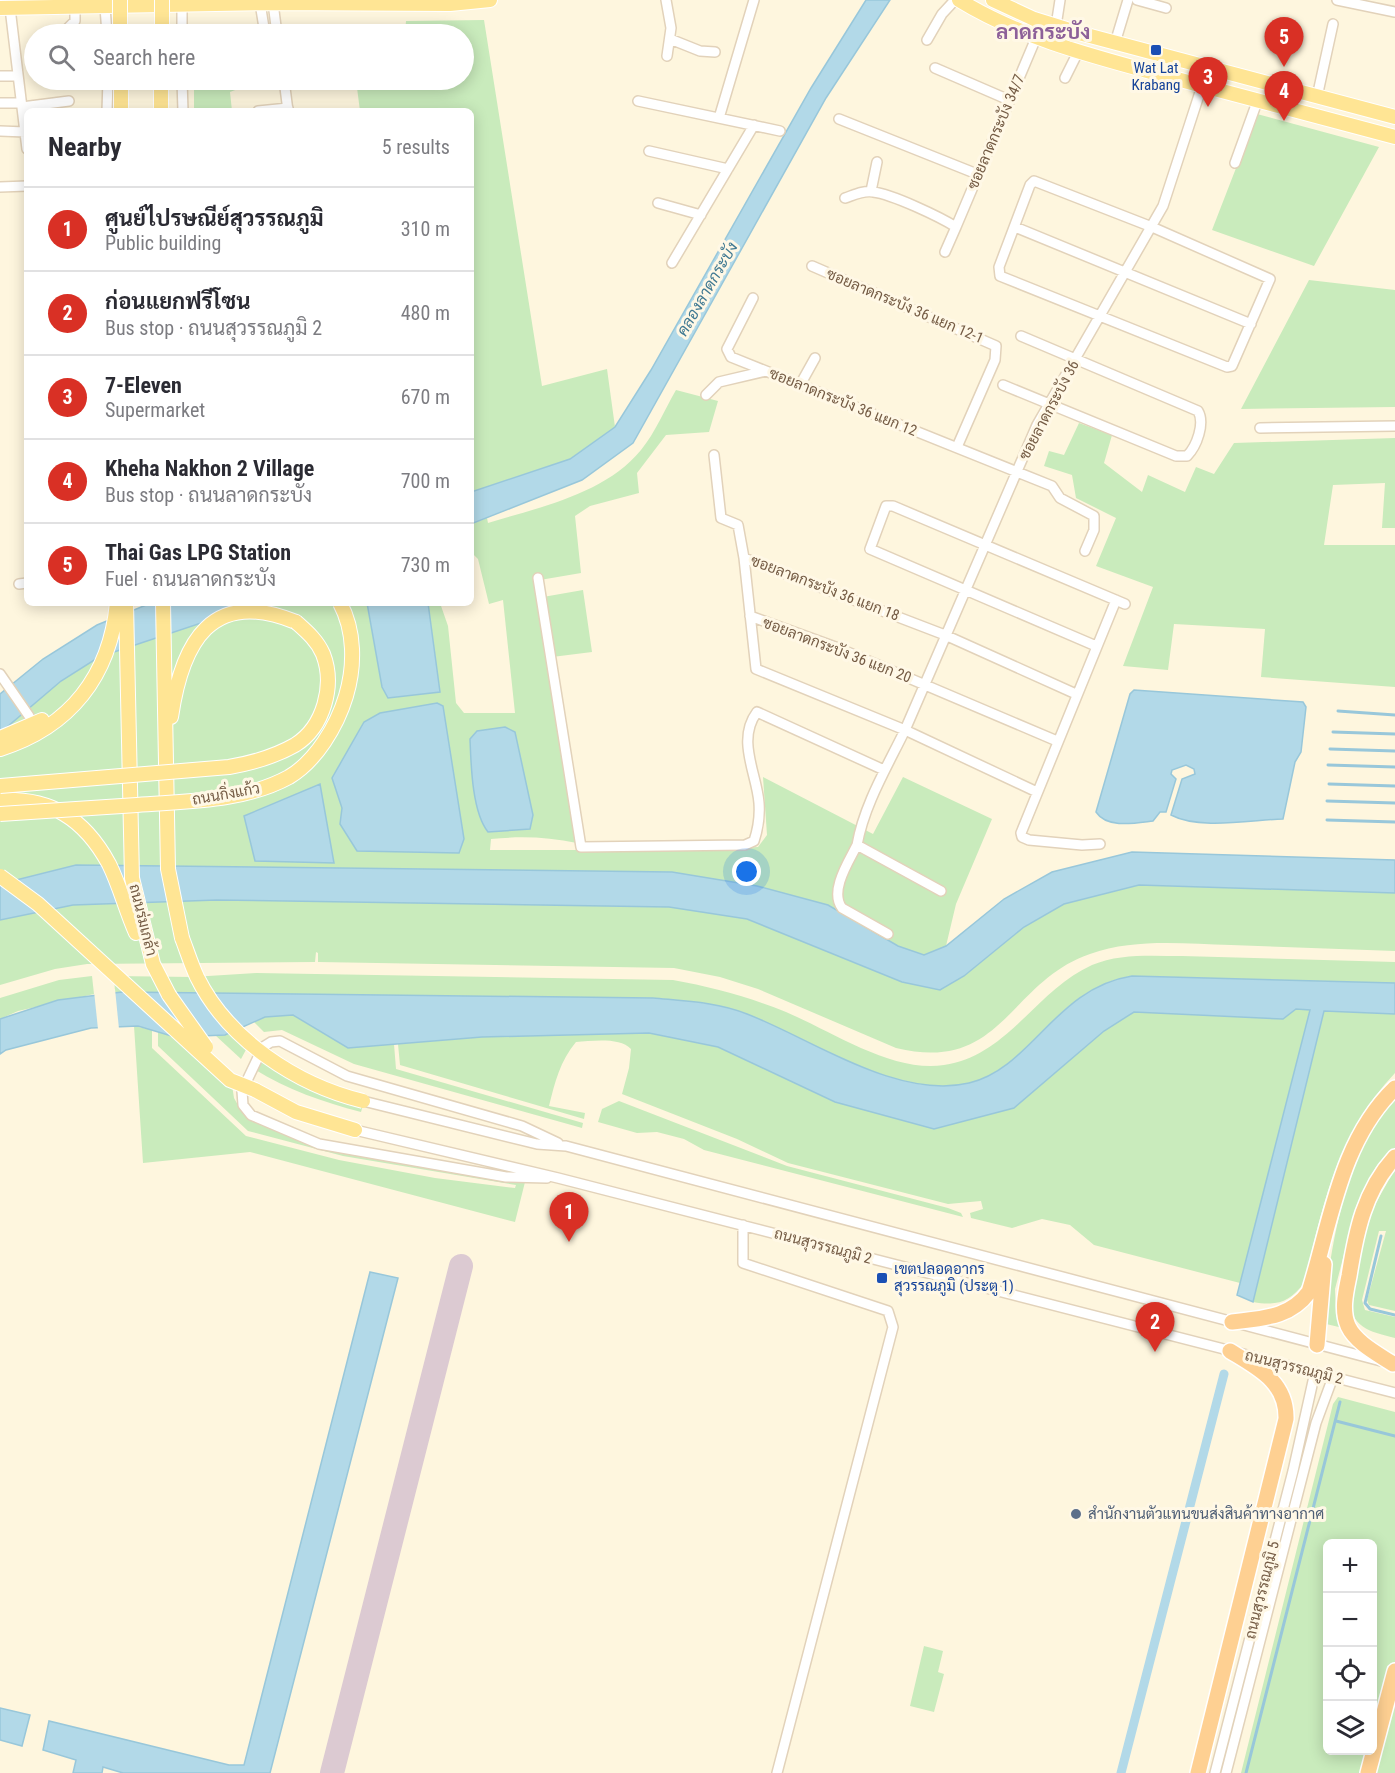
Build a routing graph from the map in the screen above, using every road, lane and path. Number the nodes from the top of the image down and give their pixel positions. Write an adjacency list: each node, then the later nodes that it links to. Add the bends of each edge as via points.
1 (120, 0): 23 (main road, bridge)
2 (162, 0): 24 (main road, bridge)
3 (490, 0): 13 (main road)
4 (666, 0): 31 (street)
5 (754, 0): 61 (street)
6 (957, 0): 30 (main road); 32 (street, via 942,14)
7 (993, 0): 29 (main road)
8 (1060, 0): 29 (street)
9 (1128, 0): 33 (street)
10 (1137, 0): 19 (street)
11 (1337, 0): 20 (street)
12 (141, 2): 15 (main road); 16 (main road)
13 (450, 2): 14 (main road)
14 (266, 3): 15 (main road); 26 (street); 27 (street)
15 (182, 4): 25 (street)
16 (105, 7): 18 (main road); 22 (street)
17 (5, 8): 18 (main road); 40 (street)
18 (75, 8): 21 (street)
19 (1166, 8)
20 (1395, 12)
21 (72, 24)
22 (106, 24)
23 (120, 24)
24 (162, 24)
25 (182, 24)
26 (265, 24)
27 (273, 24)
28 (1333, 24): 48 (street)
29 (1056, 26): 33 (main road)
30 (1036, 38): 35 (main road); 49 (street, ซอยลาดกระบัง 34/7)
31 (670, 39): 34 (street, via 700,51); 36 (street)
32 (927, 40)
33 (1115, 43): 38 (main road)
34 (715, 52)
35 (1078, 52): 41 (street); 42 (main road)
36 (667, 56)
37 (934, 68): 49 (street)
38 (1209, 68): 42 (main road); 48 (main road)
39 (0, 76): 40 (street)
40 (18, 76): 54 (street)
41 (1065, 78)
42 (1202, 86): 52 (main road); 82 (street, ซอยลาดกระบัง 36, via 1168,195)
43 (108, 90): 55 (street)
44 (121, 90): 56 (main road)
45 (161, 90): 57 (main road)
46 (182, 90): 58 (street)
47 (285, 90): 59 (street)
48 (1317, 97): 60 (main road)
49 (1009, 100): 73 (street, ซอยลาดกระบัง 34/7)
50 (69, 101): 54 (street)
51 (638, 101): 61 (street)
52 (1257, 102): 68 (main road); 71 (street)
53 (0, 103): 54 (street)
54 (21, 105): 63 (street)
55 (107, 108)
56 (121, 108)
57 (161, 108)
58 (183, 108)
59 (288, 108)
60 (1395, 117)
61 (719, 118): 64 (street)
62 (839, 119): 73 (street)
63 (24, 125)
64 (754, 125): 66 (street); 72 (street)
65 (0, 131): 67 (street)
66 (780, 131)
67 (24, 132)
68 (1395, 136)
69 (649, 151): 72 (street)
70 (877, 162): 76 (street)
71 (1235, 164)
72 (728, 169): 79 (street)
73 (978, 174): 80 (street, ซอยลาดกระบัง 34/7)
74 (24, 186): 75 (street)
75 (0, 187)
76 (871, 191): 77 (street); 80 (street)
77 (845, 198)
78 (658, 203): 79 (street)
79 (700, 215): 84 (street)
80 (956, 227): 83 (street, ซอยลาดกระบัง 34/7)
81 (1015, 227): 82 (street, via 1034,181); 86 (street); 88 (street, via 999,267 1000,276)
82 (1152, 227): 86 (street, ซอยลาดกระบัง 36); 89 (street, via 1270,279)
83 (945, 252)
84 (672, 263)
85 (812, 266): 100 (street, ซอยลาดกระบัง 36 แยก 12-1, via 996,346 995,360)
86 (1125, 272): 88 (street, ซอยลาดกระบัง 36); 89 (street)
87 (753, 298): 93 (street, ซอยลาดกระบัง 36 แยก 12, via 728,354)
88 (1100, 316): 89 (street, via 1227,367 1232,366); 92 (street, ซอยลาดกระบัง 36)
89 (1251, 324)
90 (1021, 336): 92 (street)
91 (815, 358): 94 (street)
92 (1075, 360): 97 (street, ซอยลาดกระบัง 36); 97 (street, via 1198,411 1201,418 1196,442 1187,456 1176,456)
93 (766, 371): 94 (street, ซอยลาดกระบัง 36 แยก 12); 96 (street, via 719,382)
94 (800, 385): 100 (street, ซอยลาดกระบัง 36 แยก 12)
95 (1003, 385): 97 (street)
96 (706, 395)
97 (1050, 404): 102 (street, ซอยลาดกระบัง 36)
98 (1395, 426): 99 (street)
99 (1260, 428)
100 (957, 447): 102 (street, ซอยลาดกระบัง 36 แยก 12)
101 (714, 454): 105 (street, ซอยลาดกระบัง 36 แยก 18, via 721,518 738,525)
102 (1016, 472): 103 (street, ซอยลาดกระบัง 36); 104 (street, ซอยลาดกระบัง 36 แยก 12, via 1052,486 1060,498 1092,513 1094,530)
103 (984, 544): 107 (street, ซอยลาดกระบัง 36); 107 (street, via 889,505 878,526 870,549); 114 (street, via 1121,602)
104 (1085, 551)
105 (744, 558): 112 (street); 113 (street, ซอยลาดกระบัง 36 แยก 18)
106 (538, 578): 125 (street, via 581,847 745,845 754,841 759,804 748,762 748,745 751,720 757,712)
107 (963, 590): 113 (street, ซอยลาดกระบัง 36); 114 (street)
108 (116, 606): 116 (main road, via 109,646)
109 (126, 606): 135 (main road, ถนนร่มเกล้า, bridge, via 132,878)
110 (163, 606): 124 (main road)
111 (341, 606): 129 (main road, ถนนกิ่งแก้ว, bridge, via 351,637 350,685 341,714 329,734 313,756 290,776 261,789 205,800)
112 (750, 616): 117 (street, ซอยลาดกระบัง 36 แยก 20); 120 (street, via 756,669)
113 (945, 635): 117 (street, ซอยลาดกระบัง 36); 118 (street, ซอยลาดกระบัง 36 แยก 18)
114 (1096, 646): 118 (street)
115 (1, 676): 119 (street)
116 (90, 681): 121 (main road, via 51,716); 123 (main road, via 82,698 53,725)
117 (924, 683): 120 (street, ซอยลาดกระบัง 36); 122 (street, ซอยลาดกระบัง 36 แยก 20)
118 (1076, 694): 122 (street)
119 (29, 716)
120 (905, 730): 125 (street, ซอยลาดกระบัง 36); 127 (street)
121 (0, 738)
122 (1057, 741): 127 (street)
123 (0, 749)
124 (165, 758): 126 (main road, bridge, via 178,675 203,630 226,615 252,610 296,622 313,637 323,653 327,672 328,692 322,711 297,744 276,754 229,767); 138 (main road, bridge, via 168,869 182,938 197,977 237,1030 268,1056 316,1086)
125 (884, 770): 131 (street, ซอยลาดกระบัง 36, via 860,827)
126 (0, 786)
127 (1037, 792): 130 (street, via 1022,837 1082,845)
128 (0, 800): 135 (main road, bridge, via 50,805 87,834 109,865)
129 (0, 814)
130 (1100, 843)
131 (857, 845): 133 (street); 134 (street, ซอยลาดกระบัง 36, via 838,889 838,903)
132 (0, 876): 136 (main road, bridge, via 38,904 230,1080)
133 (941, 891)
134 (888, 934)
135 (153, 964): 136 (main road, ถนนร่มเกล้า, bridge, via 198,1038)
136 (255, 1090): 139 (main road, ถนนร่มเกล้า, via 296,1112)
137 (1393, 1090): 144 (highway, via 1359,1136 1343,1172)
138 (363, 1101): 140 (street, ถนนสุวรรณภูมิ 2, via 537,1144)
139 (356, 1130): 142 (street, ถนนสุวรรณภูมิ 2)
140 (566, 1146): 142 (street, via 522,1126 347,1076 280,1041 263,1047 242,1091 243,1105 251,1115 319,1144 519,1179); 145 (street, ถนนสุวรรณภูมิ 2)
141 (1395, 1157): 148 (highway, via 1372,1188 1356,1233 1344,1301 1348,1326 1366,1346)
142 (558, 1178): 143 (street, ถนนสุวรรณภูมิ 2)
143 (743, 1225): 147 (street, ถนนสุวรรณภูมิ 2); 153 (street, via 743,1263 888,1311 893,1327)
144 (1327, 1235): 145 (highway, via 1309,1292 1302,1301 1283,1314); 146 (highway)
145 (1232, 1322): 146 (street, ถนนสุวรรณภูมิ 2)
146 (1317, 1345): 148 (street, ถนนสุวรรณภูมิ 2)
147 (1230, 1350): 149 (street, ถนนสุวรรณภูมิ 2); 154 (highway, via 1273,1380 1287,1409)
148 (1394, 1364)
149 (1315, 1372): 150 (street, ถนนสุวรรณภูมิ 2); 155 (street, ถนนสุวรรณภูมิ 5)
150 (1333, 1377): 151 (street, ถนนสุวรรณภูมิ 2); 156 (street, ถนนสุวรรณภูมิ 5, via 1316,1423)
151 (1395, 1392)
152 (1395, 1671): 157 (highway)
153 (777, 1773)
154 (1198, 1773)
155 (1215, 1773)
156 (1226, 1773)
157 (1368, 1773)

